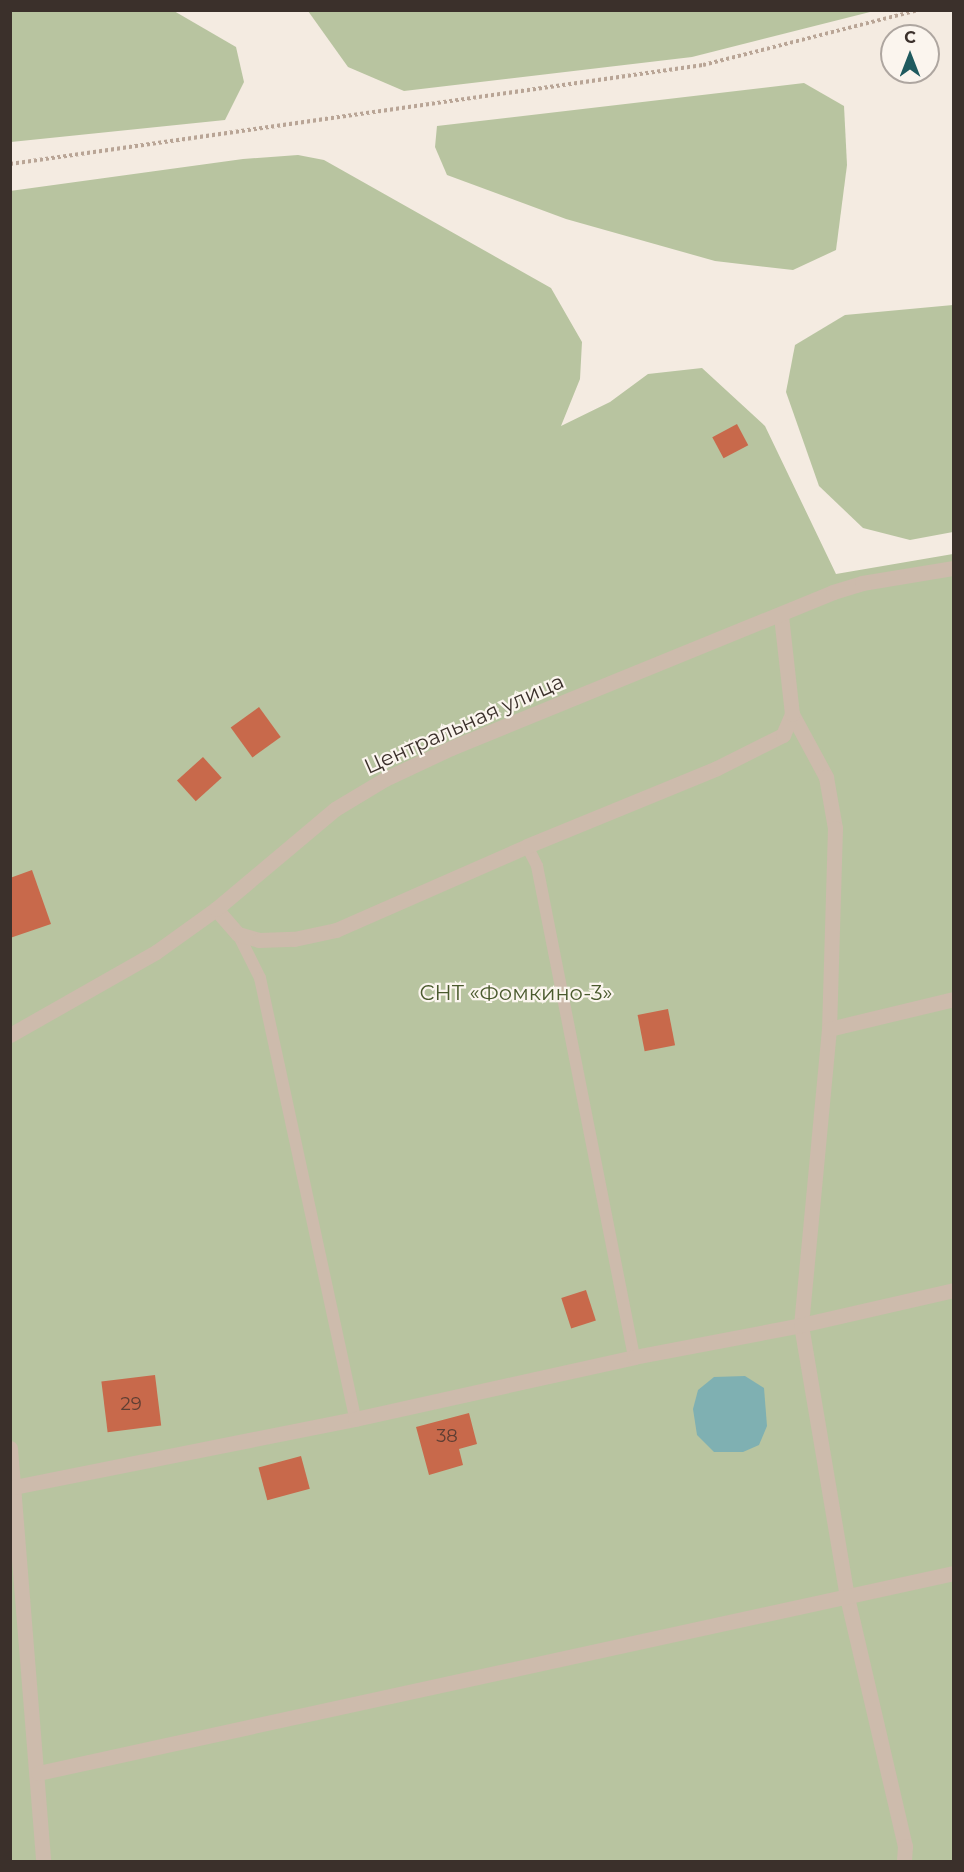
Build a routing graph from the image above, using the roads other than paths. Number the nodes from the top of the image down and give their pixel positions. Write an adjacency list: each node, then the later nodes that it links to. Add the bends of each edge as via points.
1 (954, 568): 2 (street, Центральная улица, via 862,583)
2 (781, 616): 3 (street); 5 (street, Центральная улица, via 385,778 334,809)
3 (792, 714): 4 (street, via 783,735 717,768); 8 (street, via 826,777 835,828)
4 (527, 846): 6 (street, via 336,930 294,939 259,940); 12 (lane, via 537,866)
5 (216, 909): 6 (street); 9 (street, Центральная улица, via 156,952)
6 (238, 934): 13 (lane, via 260,978)
7 (954, 999): 8 (street)
8 (829, 1029): 11 (street)
9 (10, 1035)
10 (954, 1290): 11 (street)
11 (801, 1325): 12 (street); 17 (street)
12 (634, 1356): 13 (street)
13 (355, 1419): 15 (street)
14 (10, 1448): 15 (street)
15 (14, 1487): 18 (street)
16 (954, 1573): 17 (street)
17 (847, 1597): 18 (street); 20 (street, via 905,1845)
18 (38, 1773): 19 (street)
19 (43, 1862)
20 (904, 1862)

